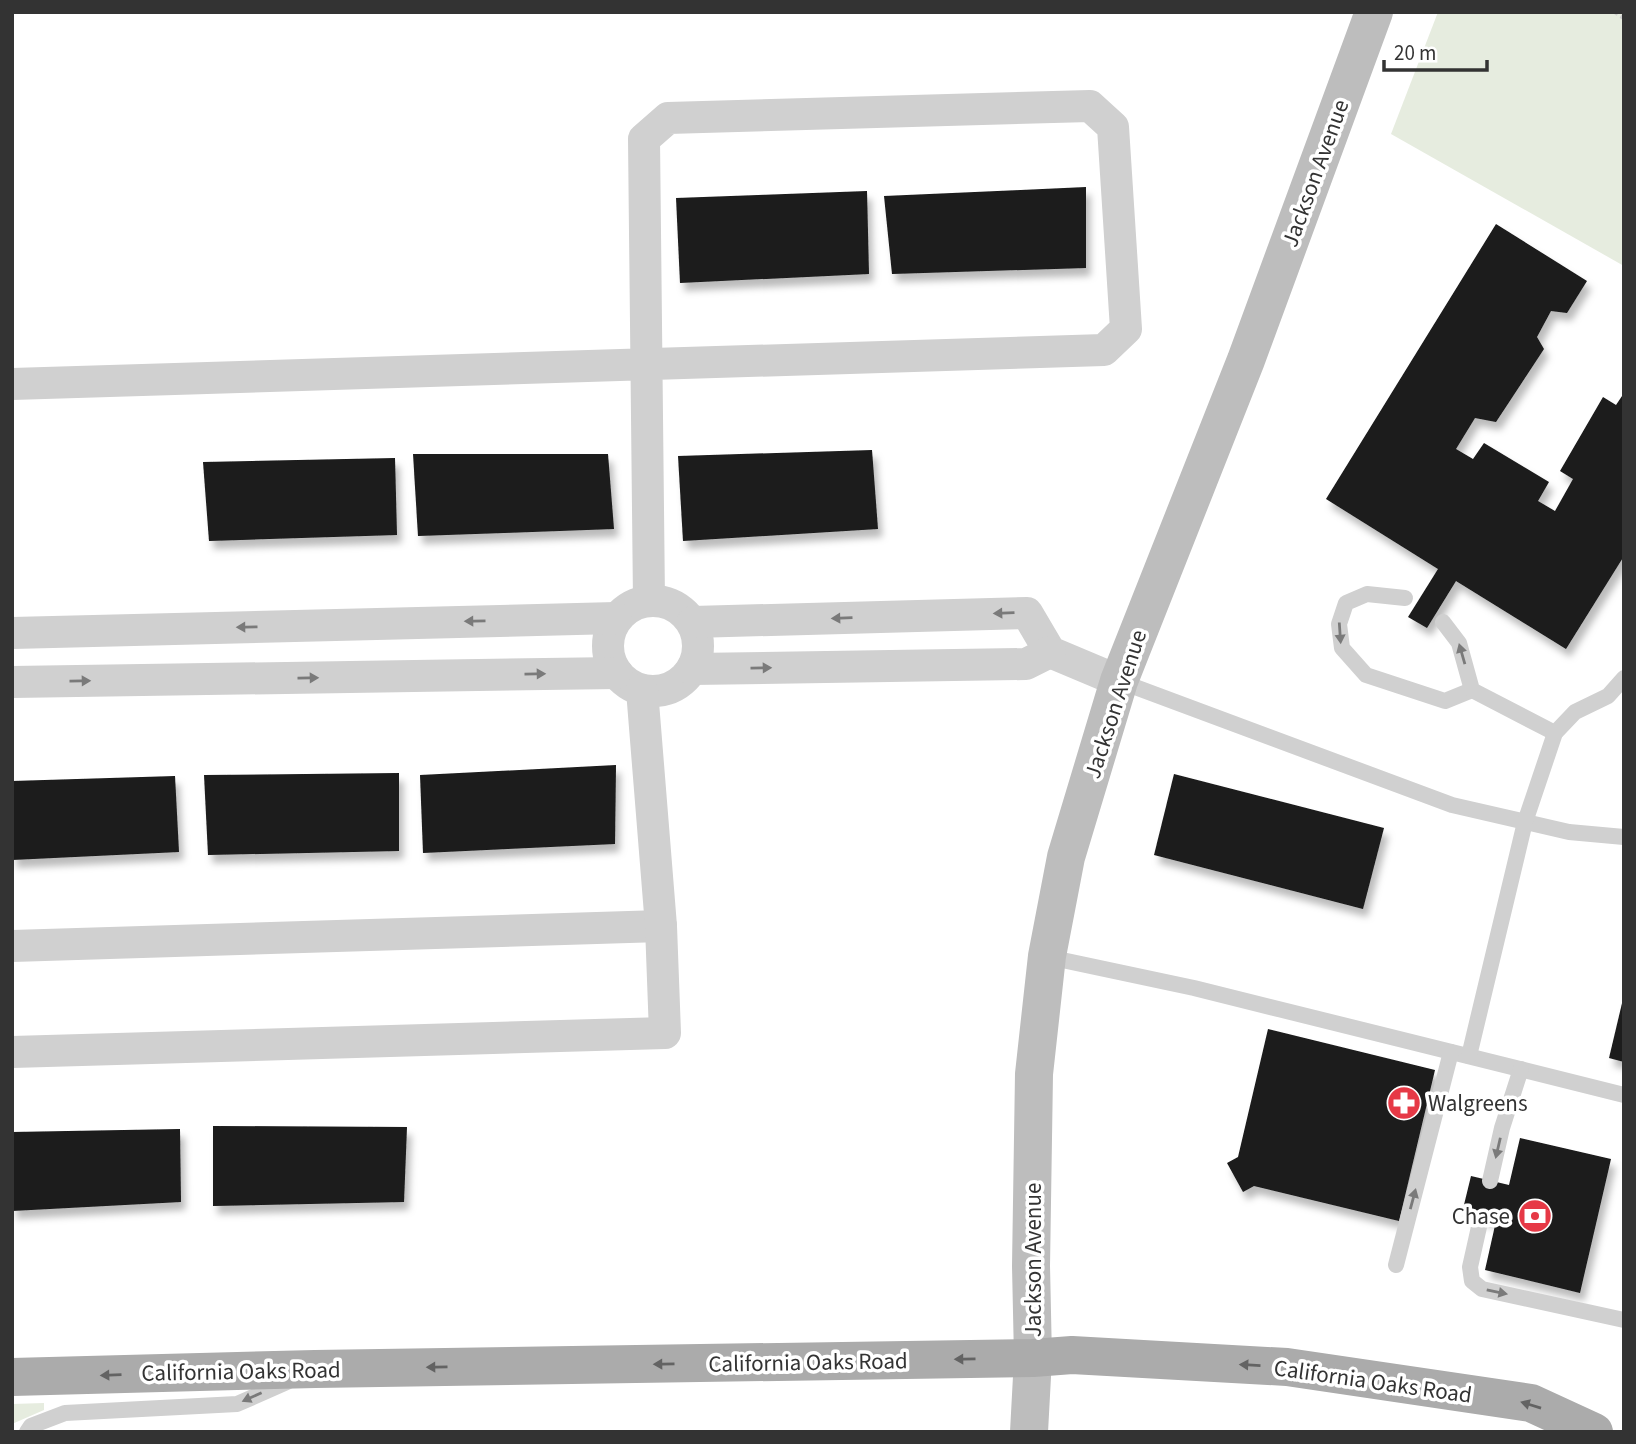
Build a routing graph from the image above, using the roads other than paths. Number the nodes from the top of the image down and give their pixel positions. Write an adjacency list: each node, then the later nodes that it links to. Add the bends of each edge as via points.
1 (1374, 12): 16 (main road, Jackson Avenue, via 1246,360)
2 (647, 364): 2 (street, via 1104,349 1126,329 1113,127 1090,106 668,118 644,139); 3 (street); 5 (street)
3 (12, 384)
4 (1405, 598): 18 (lane, one-way to 18, via 1367,594 1346,603 1339,624 1342,648 1366,676 1445,701)
5 (649, 601): 7 (street, via 641,601); 8 (street, via 670,603)
6 (931, 616): 8 (street, one-way to 8); 11 (street, one-way to 6, via 1027,613); 12 (street)
7 (617, 618): 10 (street, one-way to 10); 15 (street, via 607,645 610,660)
8 (693, 622): 13 (street, via 699,652)
9 (1443, 622): 18 (lane, one-way to 9, via 1459,643)
10 (12, 633)
11 (1050, 652): 12 (street, via 1026,664); 16 (street)
12 (932, 665): 13 (street, one-way to 12)
13 (692, 669): 15 (street, via 685,679 657,691)
14 (1624, 678): 19 (lane, via 1608,695 1575,712)
15 (629, 681): 17 (street, one-way to 15); 22 (street)
16 (1119, 681): 20 (lane, via 1452,805); 24 (main road, Jackson Avenue, via 1066,858)
17 (12, 682)
18 (1472, 690): 19 (lane)
19 (1555, 733): 20 (lane)
20 (1525, 822): 21 (lane); 27 (lane)
21 (1624, 837)
22 (661, 926): 23 (street); 25 (street, via 665,1033)
23 (12, 946)
24 (1047, 956): 26 (lane); 34 (main road, Jackson Avenue, via 1034,1074)
25 (12, 1052)
26 (1451, 1052): 27 (lane); 32 (lane, one-way to 26)
27 (1469, 1056): 28 (lane)
28 (1521, 1069): 29 (lane); 30 (lane, one-way to 30)
29 (1624, 1094)
30 (1490, 1181)
31 (1481, 1218): 33 (lane, one-way to 33, via 1469,1267 1472,1281 1482,1289)
32 (1396, 1265)
33 (1624, 1320)
34 (1033, 1358): 35 (main road, California Oaks Road, one-way to 35); 38 (main road, Jackson Avenue); 39 (main road, California Oaks Road, one-way to 34, via 1531,1403 1287,1367 1072,1355)
35 (314, 1369): 36 (main road, California Oaks Road, one-way to 36); 37 (lane, one-way to 37, via 237,1404 65,1413 31,1426)
36 (12, 1377)
37 (27, 1432)
38 (1029, 1432)
39 (1594, 1432)

